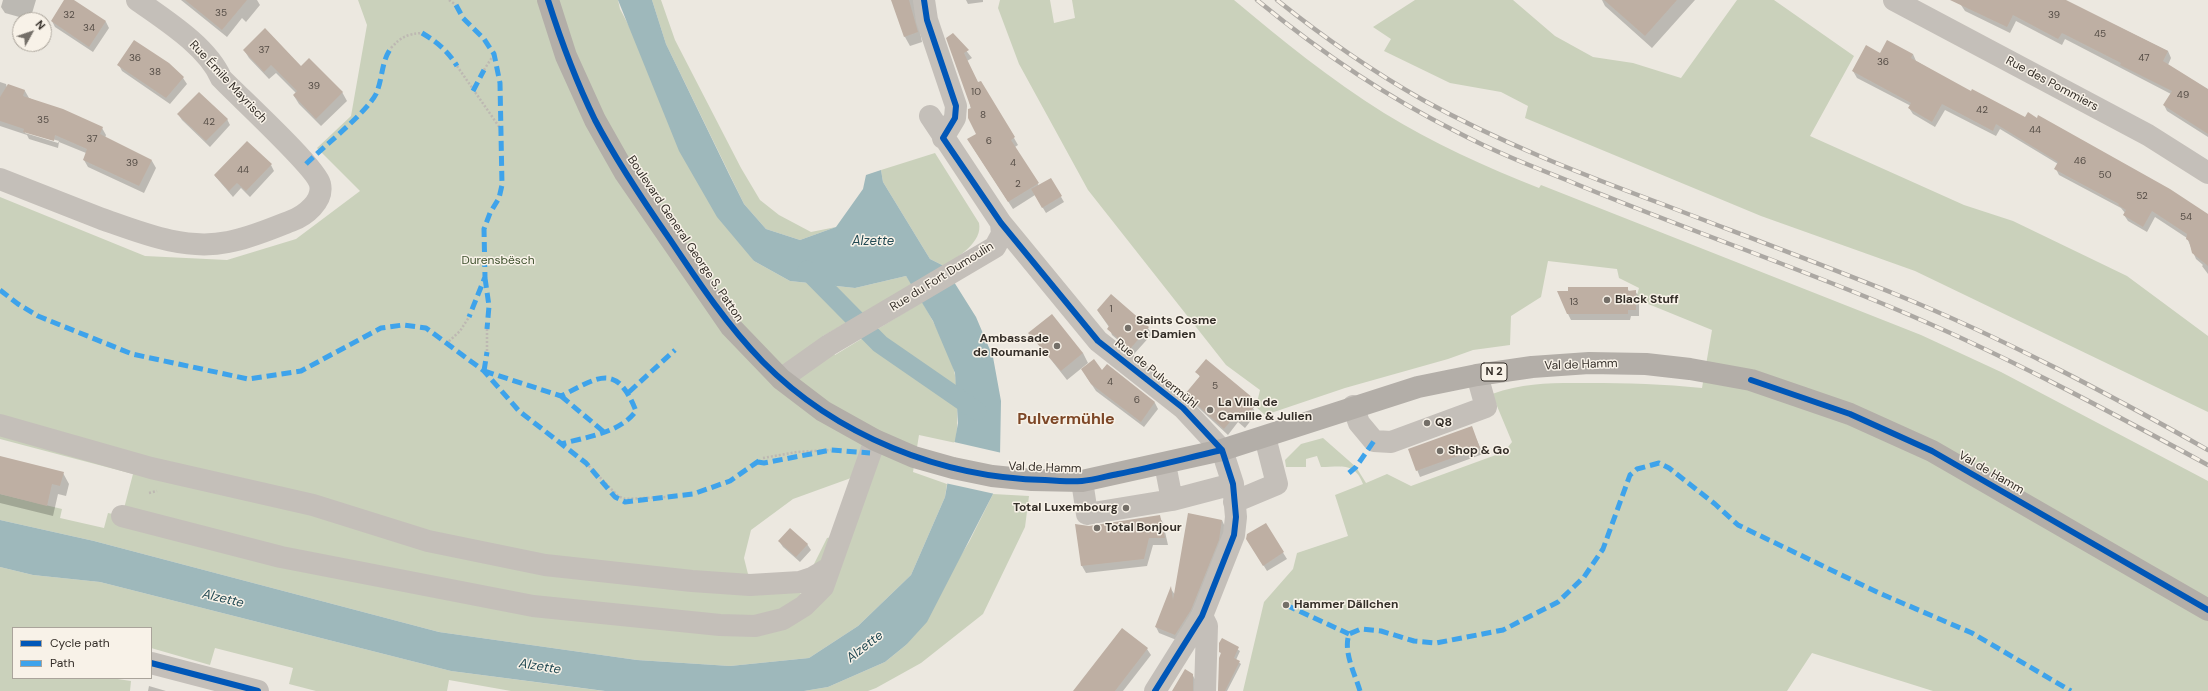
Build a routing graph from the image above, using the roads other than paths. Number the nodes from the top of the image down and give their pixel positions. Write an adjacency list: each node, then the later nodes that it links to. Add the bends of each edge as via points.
1 (137, 0): 9 (street, Rue Émile Mayrisch, via 186,36 215,65 221,78 317,178 320,194 316,203 305,214 262,232 227,243 186,244 151,237)
2 (548, 0): 12 (main road, Boulevard General George S. Patton / N 2, via 566,56 595,120 625,173 715,307 743,341)
3 (924, 0): 7 (street, via 927,20 956,106 955,118)
4 (1894, 0): 5 (street, Rue des Pommiers)
5 (1924, 7): 8 (street, Rue des Pommiers, via 2148,135)
6 (930, 116): 7 (street)
7 (943, 138): 10 (street)
8 (2208, 173)
9 (0, 179)
10 (1001, 223): 12 (street, Rue du Fort Dumoulin, via 1002,234 995,247 828,345); 17 (street, Rue de Pulvermühl, via 1098,341 1183,408)
11 (1477, 375): 13 (main road, Val de Hamm / N 2, via 1418,387); 13 (street, via 1486,407 1391,442 1374,441 1359,423); 25 (main road, Val de Hamm / N 2, via 1532,367 1589,363 1646,364 1751,380 1850,414 1932,451)
12 (781, 379): 16 (main road, Boulevard General George S. Patton / N 2, via 823,411)
13 (1353, 406): 15 (main road, Val de Hamm / N 2)
14 (0, 425): 24 (street, via 151,468 313,505 428,541 544,565 750,585 792,583 812,578)
15 (1265, 438): 17 (main road, Val de Hamm / N 2); 21 (street, via 1277,484)
16 (874, 440): 18 (main road, Boulevard General George S. Patton / N 2); 24 (street)
17 (1222, 450): 19 (main road, Val de Hamm / N 2); 21 (street, Rue de Pulvermühl)
18 (914, 457): 20 (main road, Val de Hamm / N 2, via 992,476)
19 (1165, 464): 20 (main road, Val de Hamm / N 2); 22 (street)
20 (1082, 481): 22 (street, via 1087,514)
21 (1234, 493): 22 (street); 26 (street, Rue de Pulvermühl, via 1234,535)
22 (1172, 500)
23 (122, 516): 24 (street, via 281,557 533,606 720,625 755,626 783,619 804,606 823,587)
24 (829, 568)
25 (2208, 610)
26 (1202, 616): 29 (street, Rue de Pulvermühl); 30 (street, via 1207,626)
27 (152, 663): 28 (street)
28 (258, 691)
29 (1154, 691)
30 (1205, 691)

